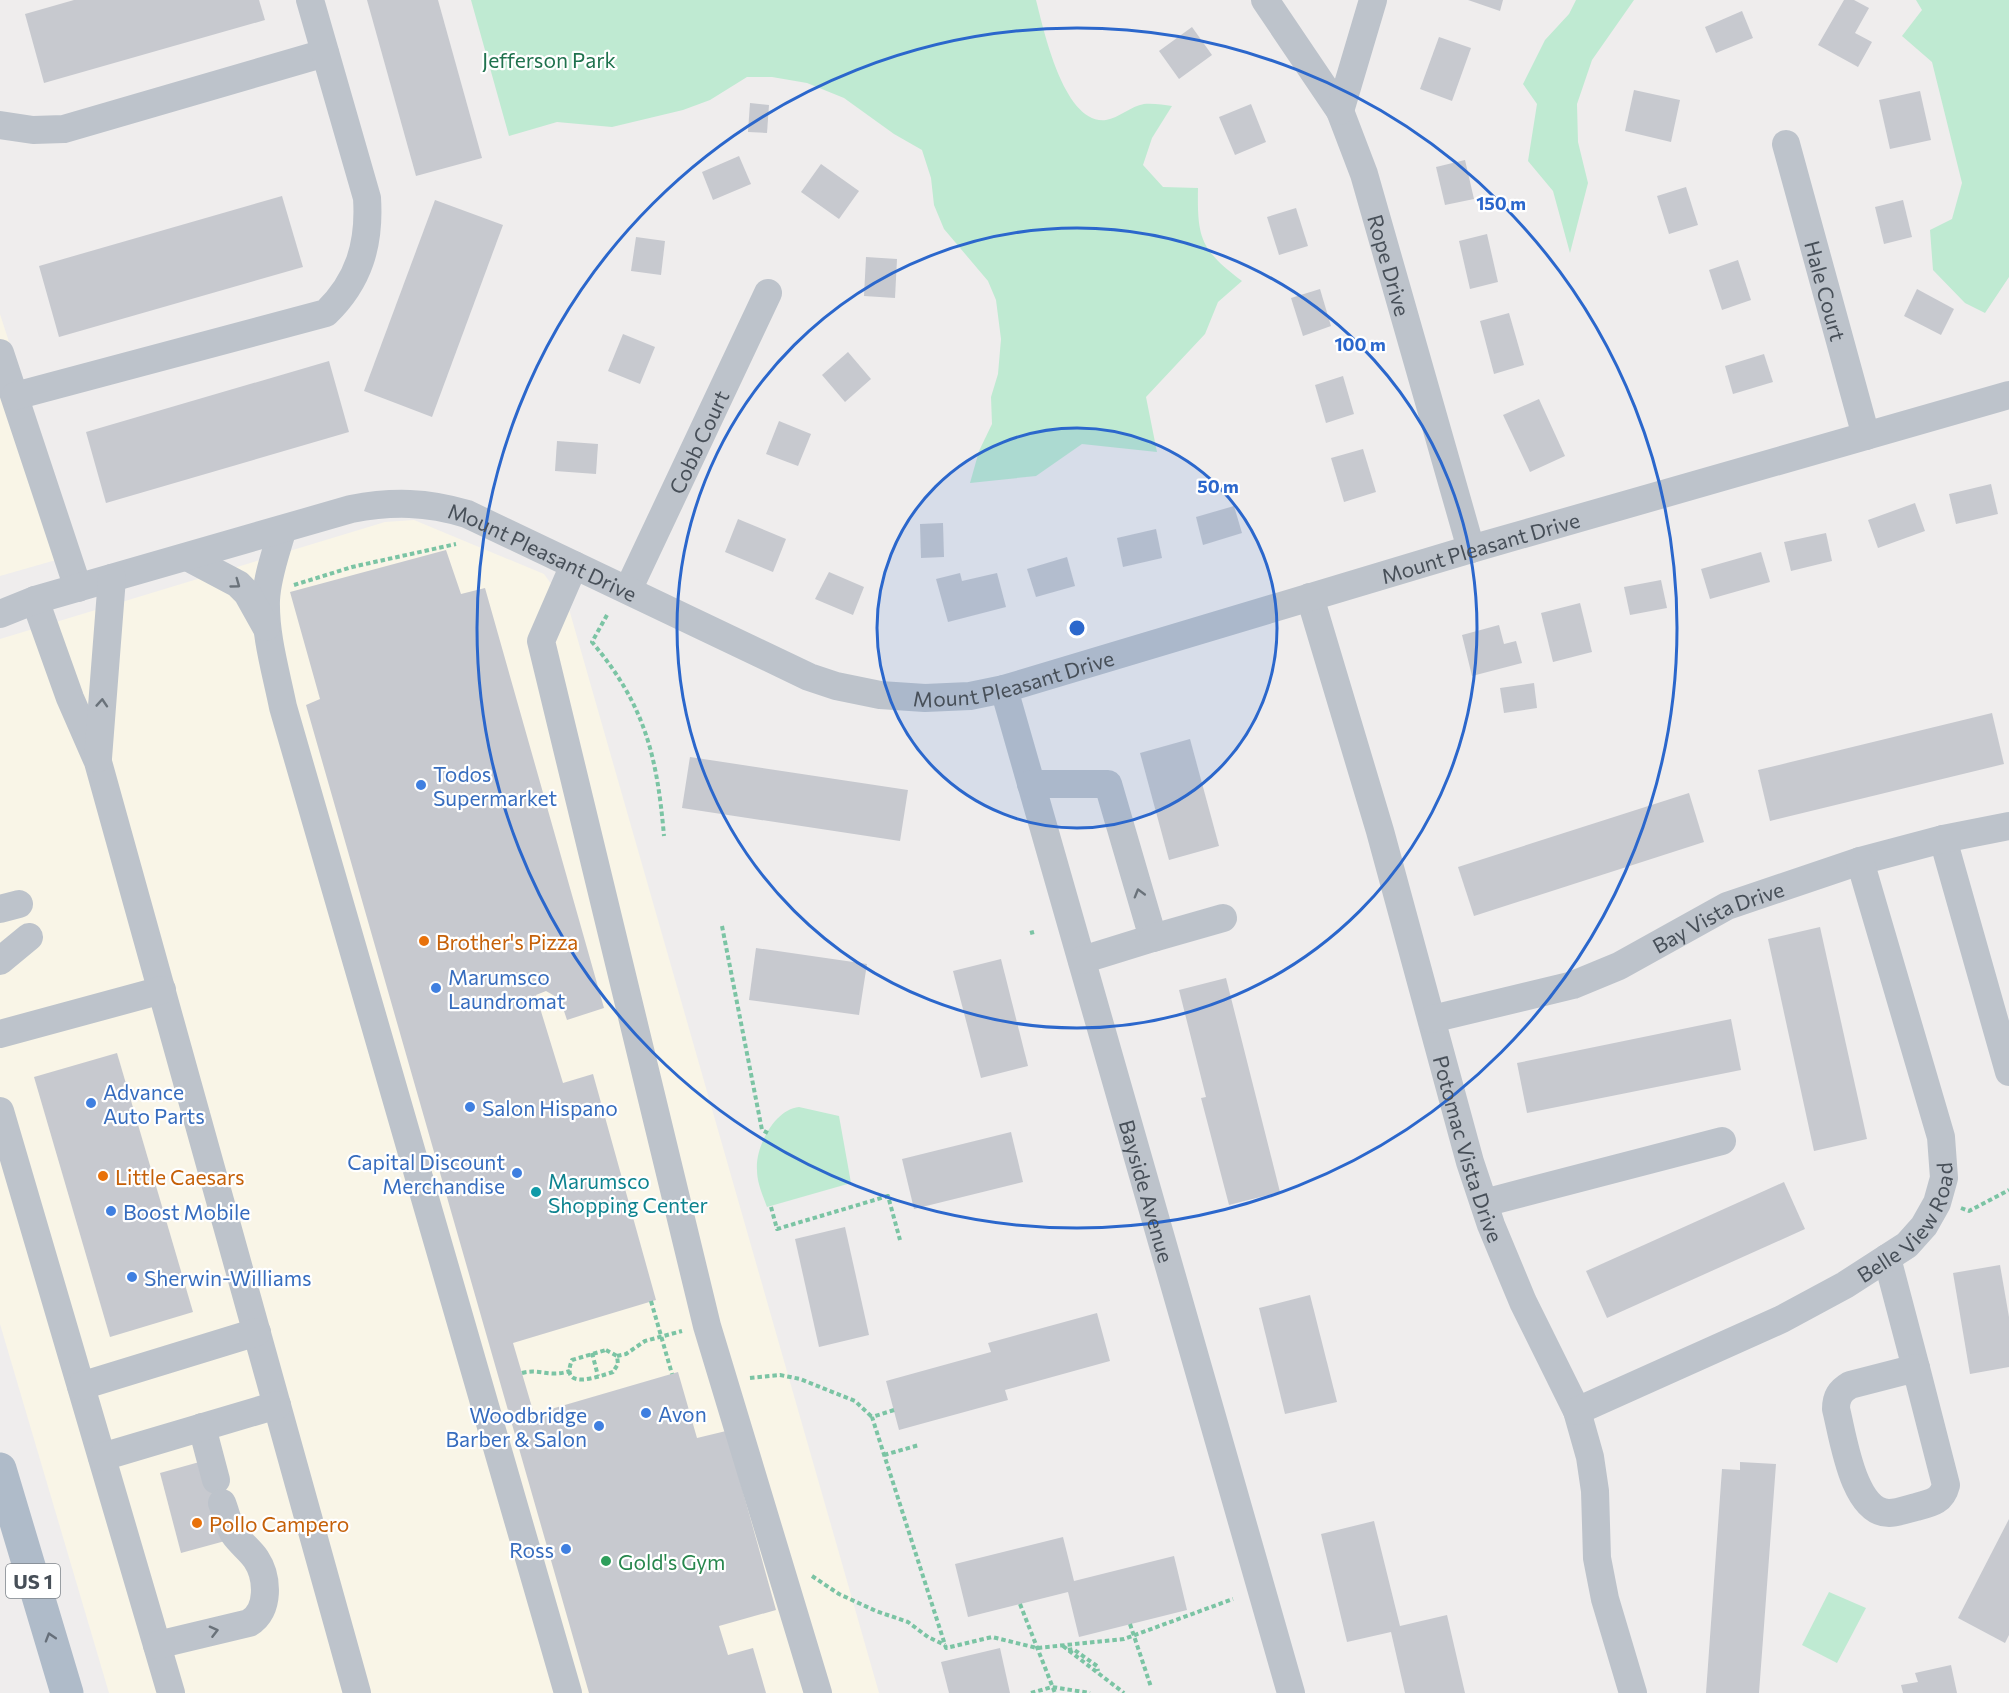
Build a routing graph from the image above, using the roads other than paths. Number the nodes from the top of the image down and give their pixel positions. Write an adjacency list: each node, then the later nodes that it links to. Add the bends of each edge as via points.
1 (310, 0): 4 (street)
2 (1265, 0): 5 (street, Rope Drive)
3 (1373, 0): 5 (street)
4 (325, 53): 6 (street, via 64,129 40,131); 11 (street, via 367,198 369,222 361,260 335,304 326,313)
5 (1340, 111): 14 (street, Rope Drive, via 1364,174)
6 (0, 125)
7 (1786, 144): 12 (street, Hale Court)
8 (768, 293): 19 (street, Cobb Court)
9 (0, 353): 11 (street)
10 (2009, 395): 12 (street, Mount Pleasant Drive)
11 (15, 396): 18 (street)
12 (1866, 436): 14 (street, Mount Pleasant Drive)
13 (282, 531): 15 (street, Mount Pleasant Drive); 16 (street, Mount Pleasant Drive, via 383,502 416,502 467,514); 24 (street, via 269,578)
14 (1471, 549): 20 (street, Mount Pleasant Drive)
15 (187, 557): 17 (street, Mount Pleasant Drive); 24 (street, one-way to 24, via 238,584)
16 (574, 565): 19 (street, Mount Pleasant Drive); 57 (street, via 542,642 707,1326)
17 (112, 578): 18 (street, Mount Pleasant Drive); 26 (street, one-way to 17)
18 (78, 588): 21 (street, Mount Pleasant Drive)
19 (628, 591): 25 (street, Mount Pleasant Drive, via 809,677 836,686 880,695 925,698 970,696)
20 (1310, 597): 25 (street, Mount Pleasant Drive); 37 (street, Potomac Vista Drive)
21 (35, 600): 22 (street, Mount Pleasant Drive); 23 (street, Mount Pleasant Drive); 26 (street)
22 (0, 601)
23 (0, 614)
24 (268, 629): 56 (street, via 283,707)
25 (1004, 689): 27 (street, Bayside Avenue)
26 (98, 762): 36 (street)
27 (1031, 784): 33 (street, one-way to 27, via 1108,784); 34 (street, Bayside Avenue)
28 (2009, 826): 29 (street, Bay Vista Drive)
29 (1943, 839): 30 (street, Bay Vista Drive); 39 (street)
30 (1860, 861): 37 (street, Bay Vista Drive, via 1727,906 1619,966 1573,984); 43 (street, Belle View Road, via 1941,1137 1944,1178 1938,1201 1924,1226 1907,1245)
31 (1223, 918): 33 (street)
32 (29, 937): 35 (street)
33 (1153, 938): 34 (street)
34 (1082, 960): 58 (street, Bayside Avenue)
35 (0, 961)
36 (162, 990): 38 (street); 44 (street)
37 (1432, 1019): 42 (street, Potomac Vista Drive)
38 (0, 1034)
39 (2009, 1071)
40 (0, 1111): 46 (street)
41 (1722, 1141): 42 (street)
42 (1484, 1203): 48 (street, Potomac Vista Drive, via 1523,1302)
43 (1887, 1258): 45 (street); 48 (street, Belle View Road, via 1782,1319)
44 (257, 1332): 46 (street); 47 (street)
45 (1916, 1368): 45 (street, via 1850,1385 1836,1399 1859,1492 1874,1509 1888,1513 1936,1502 1944,1495 1946,1485)
46 (81, 1386): 50 (street)
47 (277, 1405): 49 (street); 55 (street)
48 (1577, 1412): 59 (street, Potomac Vista Drive, via 1590,1457 1597,1558 1605,1599)
49 (202, 1427): 50 (street); 52 (street, one-way to 49, via 249,1623 265,1601 257,1560 232,1531)
50 (102, 1457): 52 (street)
51 (0, 1469): 53 (main road, US 1, one-way to 51)
52 (158, 1645): 54 (street)
53 (67, 1693)
54 (171, 1693)
55 (357, 1693)
56 (567, 1693)
57 (818, 1693)
58 (1292, 1693)
59 (1633, 1693)

